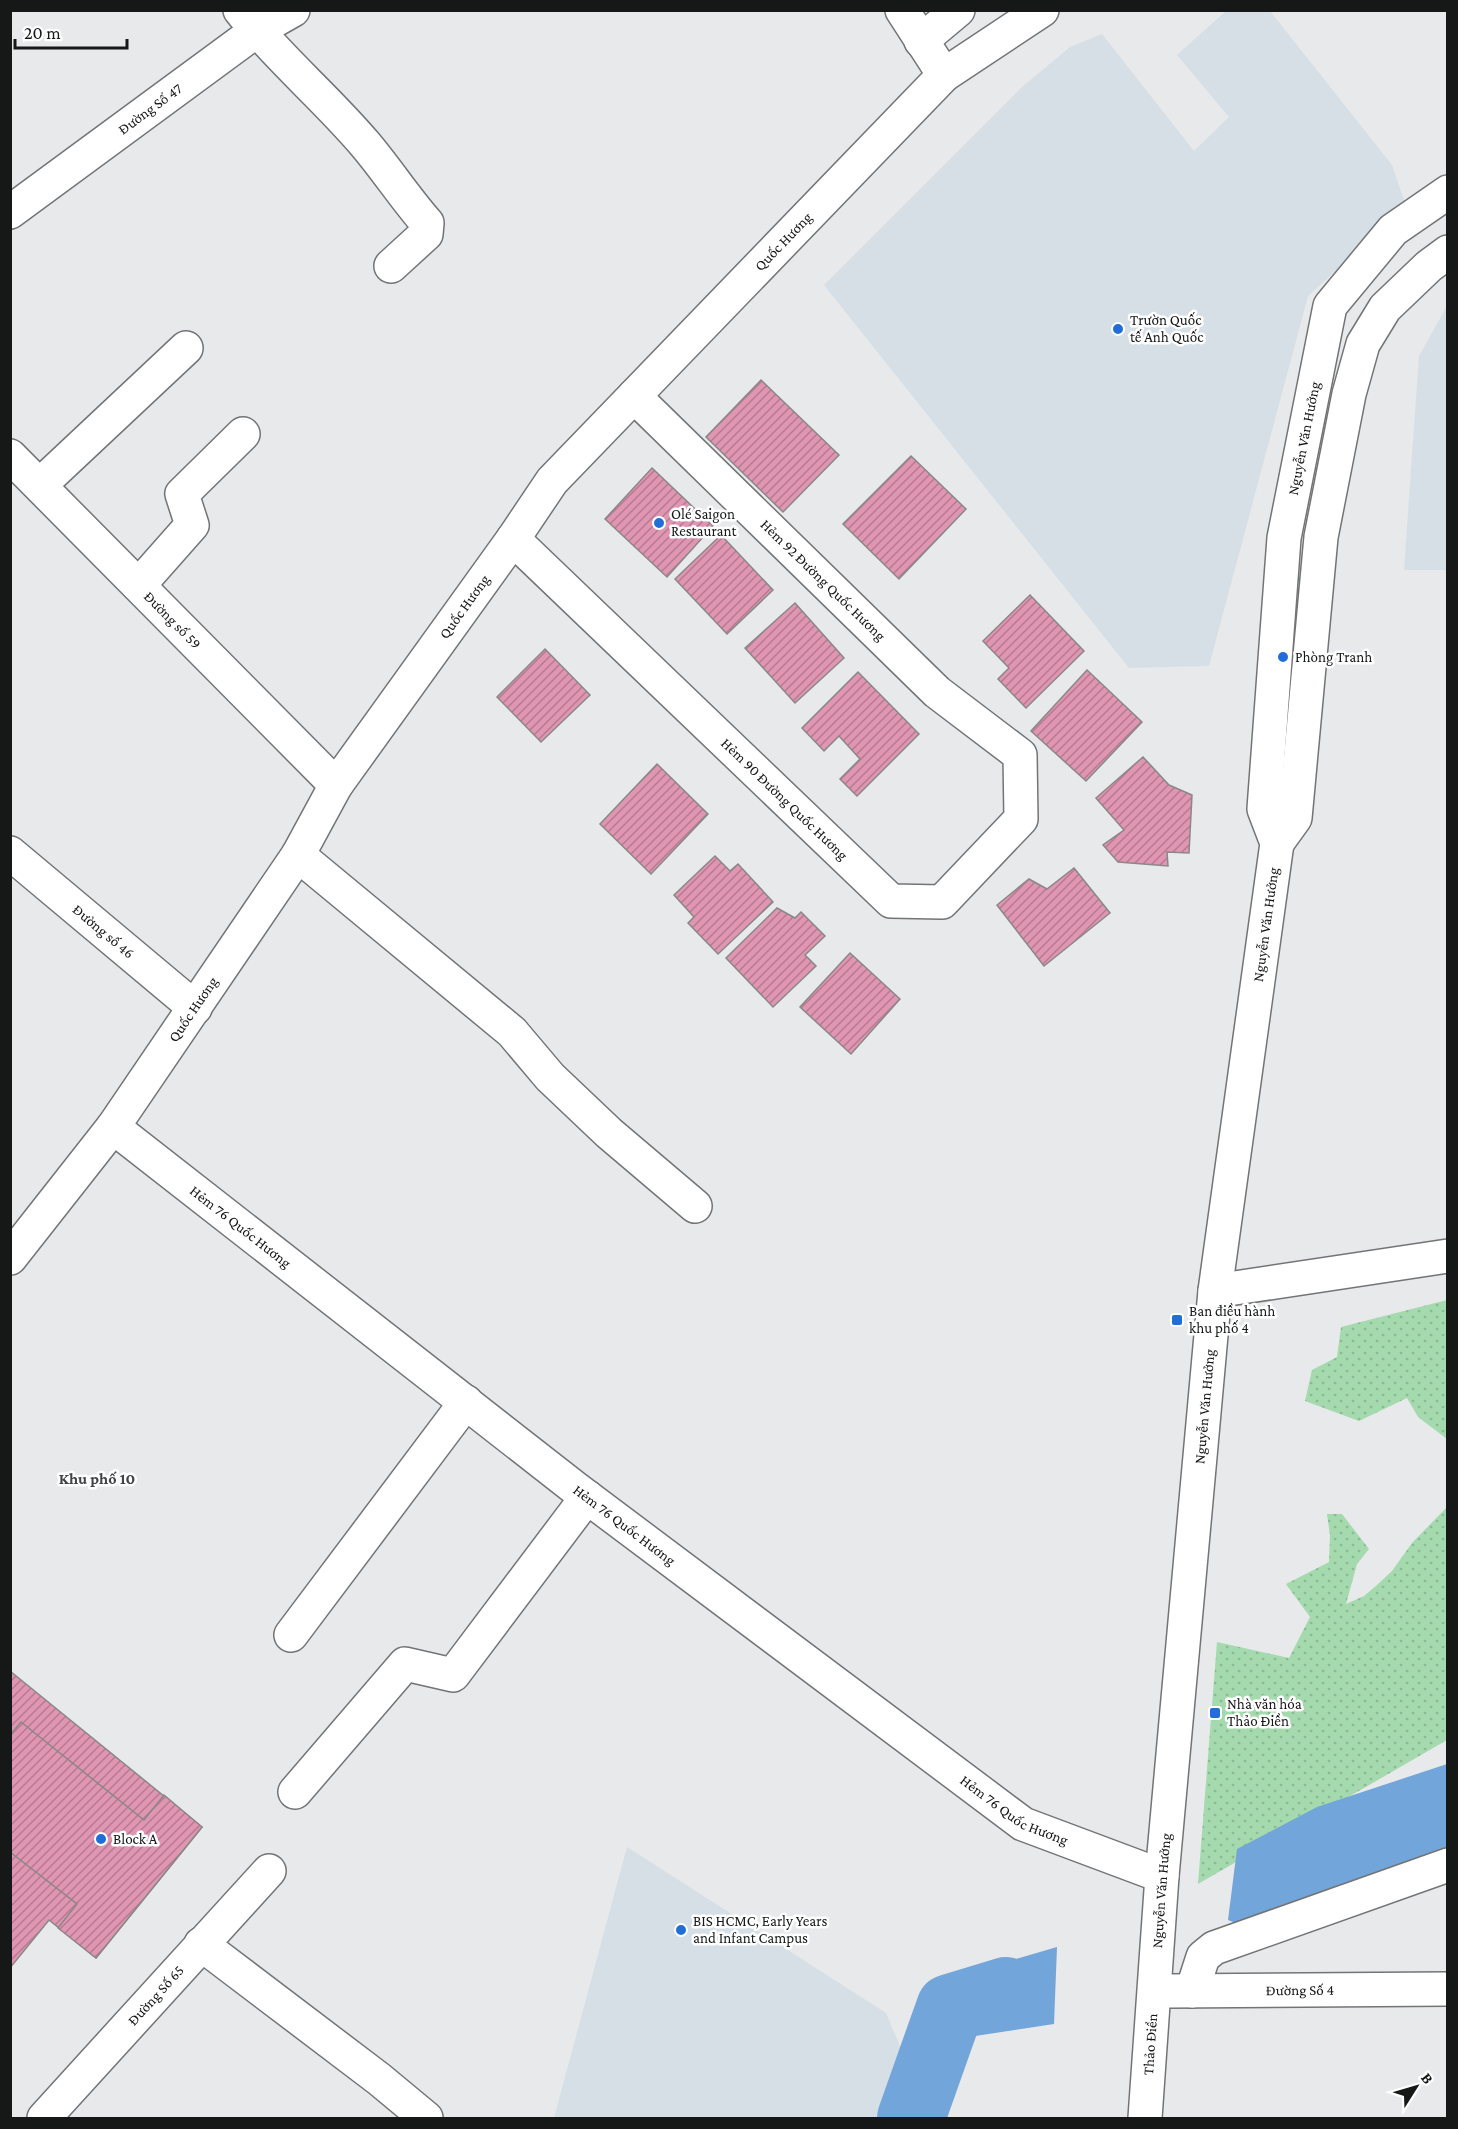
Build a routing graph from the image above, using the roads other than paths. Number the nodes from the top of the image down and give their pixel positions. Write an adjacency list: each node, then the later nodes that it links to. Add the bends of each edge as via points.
1 (293, 10): 5 (street, Đường Số 47)
2 (902, 10): 6 (street)
3 (958, 10): 6 (street)
4 (1042, 10): 7 (street, Quốc Hương)
5 (248, 21): 9 (street, Đường Số 47); 11 (street, via 365,144 427,223 426,234)
6 (921, 41): 7 (street)
7 (944, 75): 13 (street, Quốc Hương)
8 (1448, 192): 21 (street, Nguyễn Văn Hưởng, via 1393,230 1330,306 1284,538 1264,809)
9 (10, 212)
10 (1448, 252): 21 (street, Nguyễn Văn Hưởng, via 1385,308 1363,344 1349,394 1321,537 1295,818)
11 (391, 266)
12 (186, 348): 16 (street)
13 (634, 396): 17 (street, Quốc Hương, via 552,481); 19 (street, Hẻm 92 Đường Quốc Hương, via 937,692)
14 (243, 434): 18 (street, via 182,494 192,525)
15 (10, 456): 16 (street, Đường số 59)
16 (40, 485): 18 (street, Đường số 59)
17 (513, 538): 19 (street, Hẻm 90 Đường Quốc Hương, via 891,901 942,902 1021,819); 20 (street, Quốc Hương)
18 (139, 585): 20 (street, Đường số 59)
19 (1020, 755)
20 (336, 785): 23 (street, Quốc Hương)
21 (1277, 843): 29 (street, Nguyễn Văn Hưởng)
22 (10, 853): 24 (street, Đường số 46)
23 (298, 855): 24 (street, Quốc Hương); 26 (street, via 512,1032 550,1077)
24 (195, 1008): 25 (street, Quốc Hương)
25 (113, 1127): 28 (street, Quốc Hương); 30 (street, Hẻm 76 Quốc Hương)
26 (695, 1206)
27 (1448, 1256): 29 (street)
28 (10, 1258)
29 (1215, 1292): 36 (street, Nguyễn Văn Hưởng)
30 (466, 1402): 31 (street, Hẻm 76 Quốc Hương); 32 (street)
31 (587, 1497): 33 (street, via 453,1675 405,1664); 36 (street, Hẻm 76 Quốc Hương, via 1023,1824)
32 (291, 1635)
33 (295, 1792)
34 (1448, 1865): 40 (street, via 1214,1948 1203,1957)
35 (269, 1871): 37 (street, Đường Số 65)
36 (1162, 1876): 38 (street, Nguyễn Văn Hưởng)
37 (201, 1944): 41 (street, Đường Số 65); 42 (street)
38 (1154, 1981): 40 (street, Đường Số 4); 43 (street, Thảo Điền)
39 (1448, 1989): 40 (street, Đường Số 4)
40 (1192, 1991)
41 (44, 2118)
42 (426, 2118)
43 (1145, 2118)

